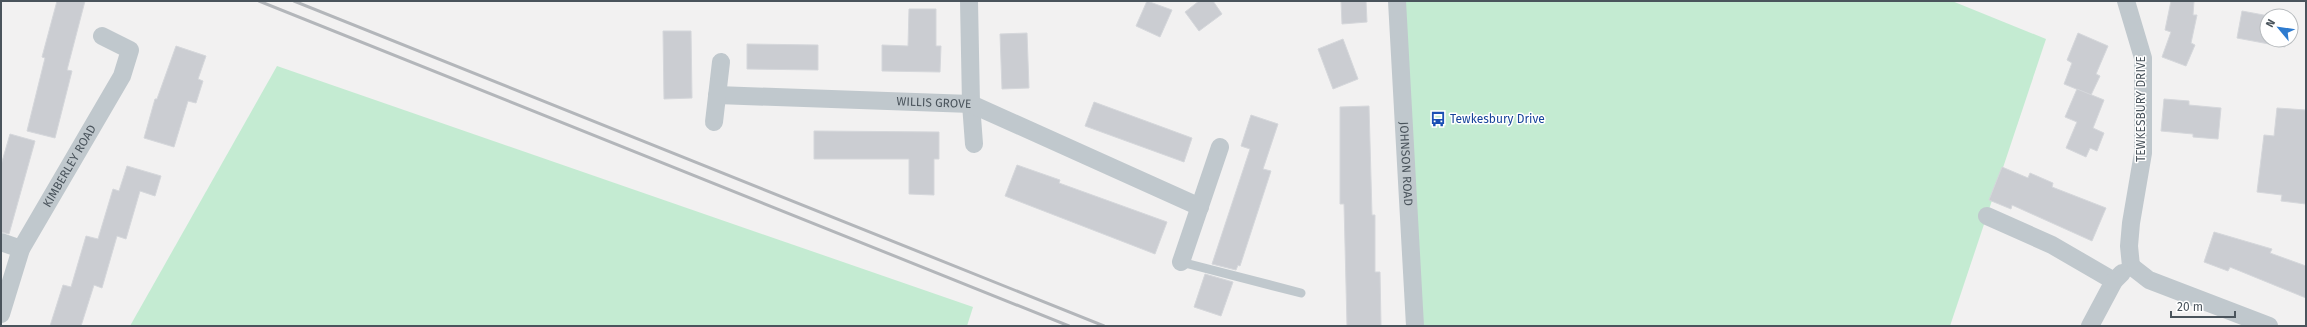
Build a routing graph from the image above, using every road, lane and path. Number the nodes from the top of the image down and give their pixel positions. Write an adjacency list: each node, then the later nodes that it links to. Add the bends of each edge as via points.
1 (969, 1): 7 (street)
2 (1397, 1): 20 (street, JOHNSON ROAD)
3 (2126, 1): 16 (street, TEWKESBURY DRIVE, via 2143,58 2143,153 2131,223)
4 (102, 36): 14 (street, KIMBERLEY ROAD, via 130,50 122,76)
5 (721, 62): 6 (street)
6 (717, 95): 7 (street, WILLIS GROVE); 8 (street)
7 (971, 104): 9 (street); 11 (street, WILLIS GROVE)
8 (714, 122)
9 (974, 144)
10 (1220, 147): 11 (street)
11 (1200, 207): 15 (street)
12 (1986, 216): 17 (street, via 2052,245)
13 (1, 242): 14 (street)
14 (20, 249): 19 (street, KIMBERLEY ROAD)
15 (1181, 262): 18 (lane)
16 (2130, 266): 17 (street); 22 (street, via 2149,280)
17 (2114, 280): 21 (street)
18 (1301, 293)
19 (1, 314)
20 (1415, 326)
21 (2090, 326)
22 (2269, 326)

